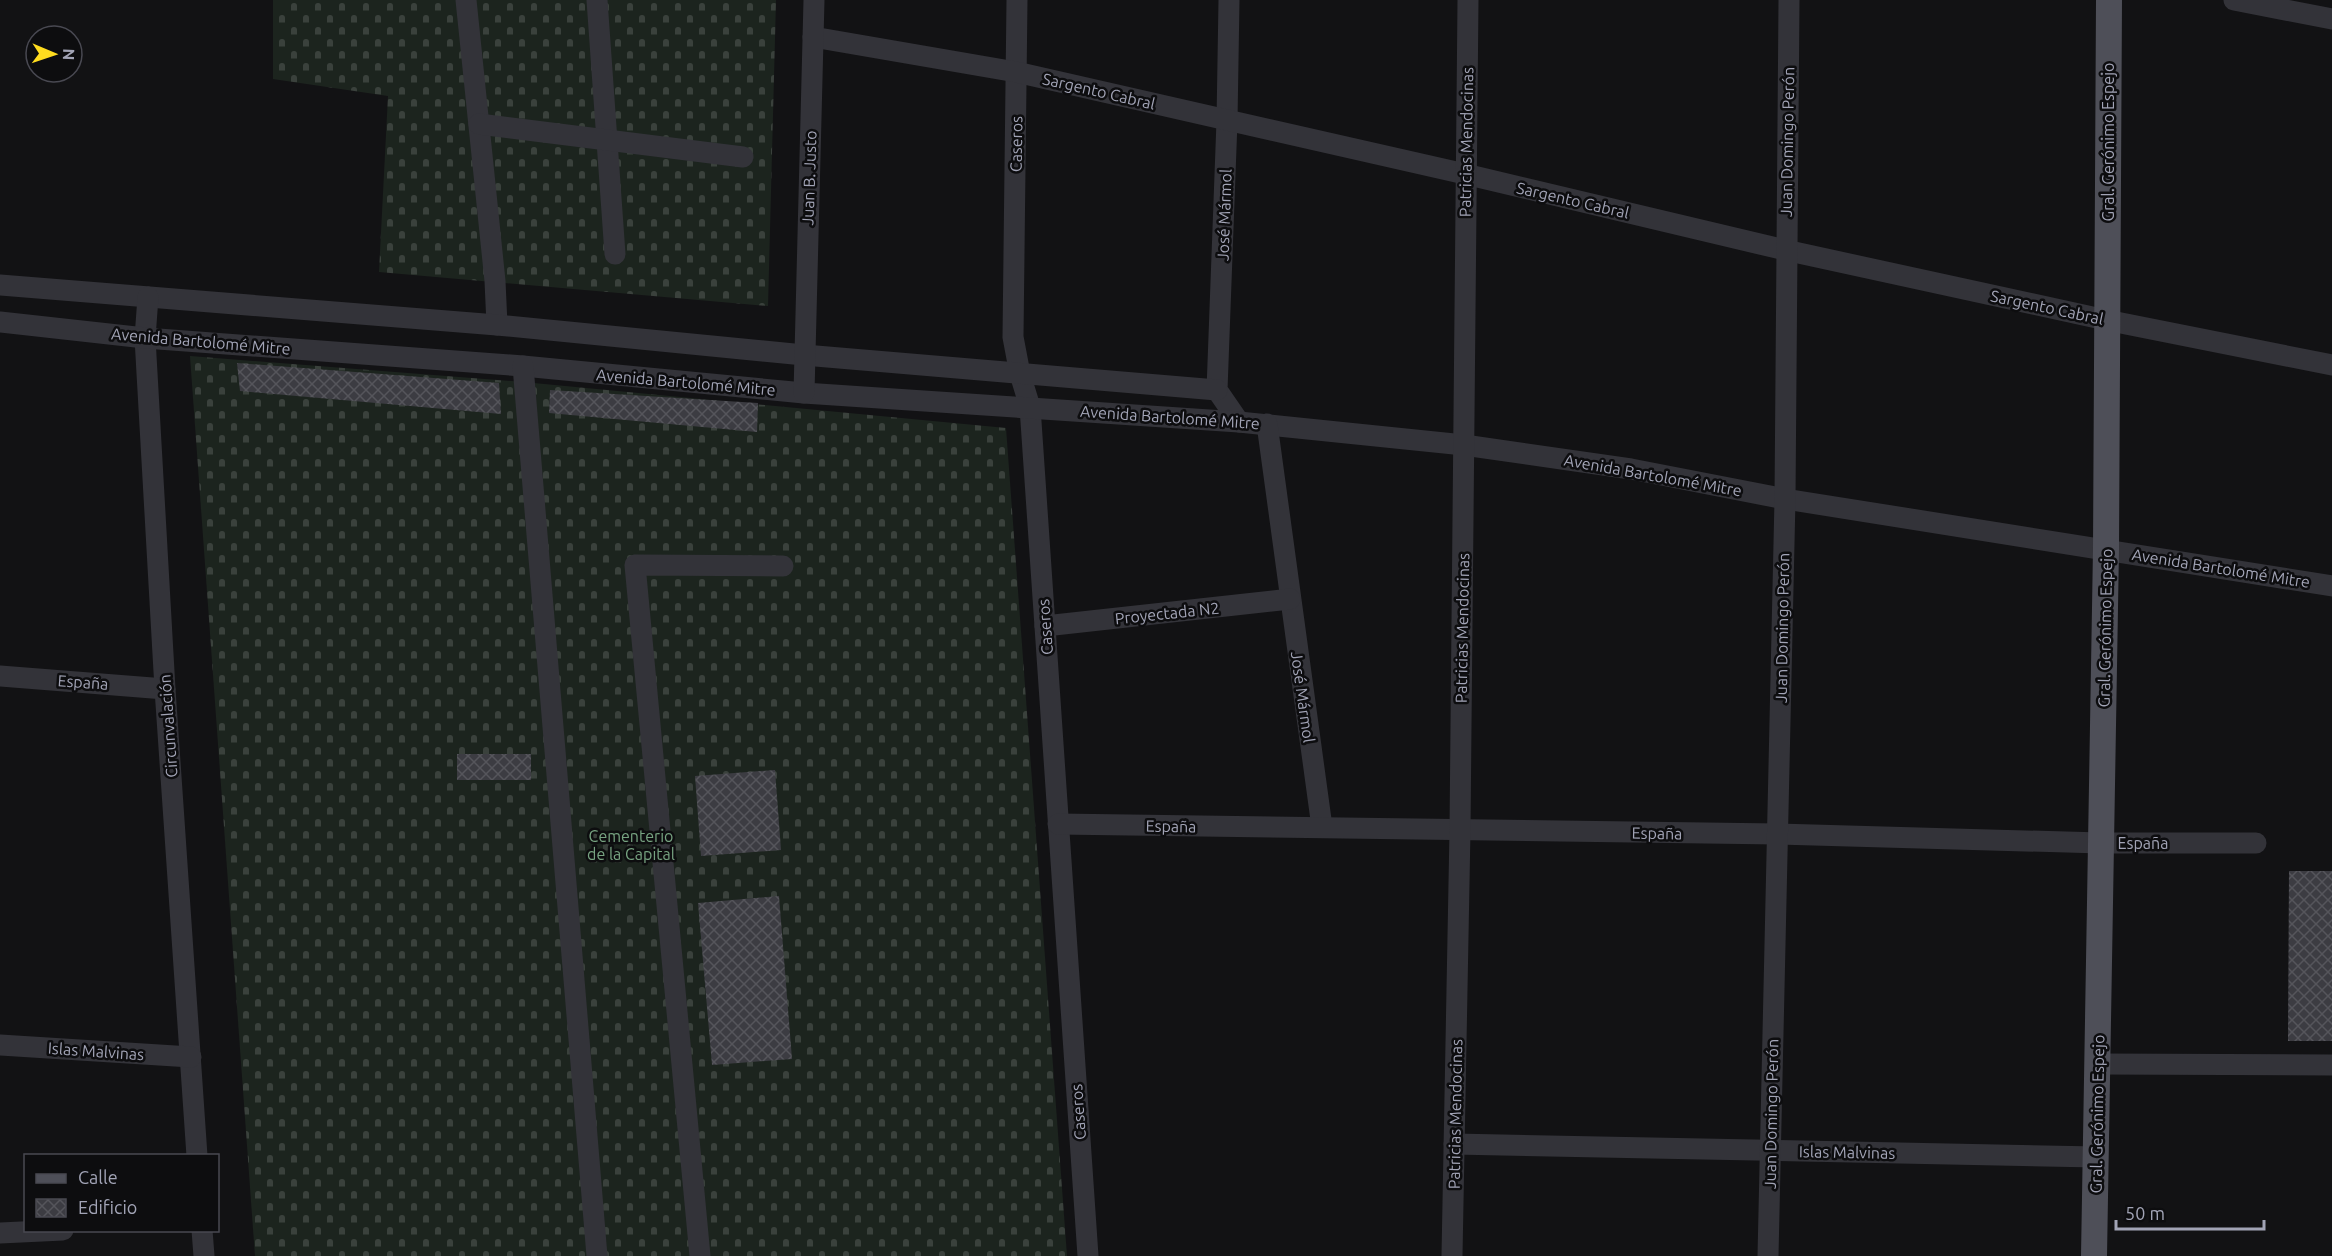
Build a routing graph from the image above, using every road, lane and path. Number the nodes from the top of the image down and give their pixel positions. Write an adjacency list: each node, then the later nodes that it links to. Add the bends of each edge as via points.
1 (466, 0): 14 (street)
2 (597, 0): 15 (street)
3 (814, 0): 11 (street, Juan B. Justo)
4 (1017, 0): 12 (street, Caseros)
5 (1229, 0): 13 (street, José Mármol)
6 (1468, 0): 17 (street, Patricias Mendocinas)
7 (1789, 0): 18 (street, Juan Domingo Perón)
8 (2109, 0): 22 (main road, Gral. Gerónimo Espejo)
9 (2234, 0): 10 (street)
10 (2332, 19)
11 (813, 38): 12 (street, Sargento Cabral); 26 (street, Juan B. Justo)
12 (1016, 72): 13 (street, Sargento Cabral); 29 (street, Caseros, via 1013,337)
13 (1227, 121): 17 (street, Sargento Cabral); 30 (street, José Mármol)
14 (479, 124): 15 (street); 24 (street)
15 (607, 140): 16 (street); 19 (street)
16 (743, 158)
17 (1465, 174): 18 (street, Sargento Cabral); 35 (street, Patricias Mendocinas)
18 (1785, 250): 22 (street, Sargento Cabral); 36 (street, Juan Domingo Perón)
19 (615, 254)
20 (0, 285): 21 (street, Avenida Bartolomé Mitre)
21 (148, 297): 24 (street, Avenida Bartolomé Mitre); 25 (street, Circunvalación)
22 (2106, 320): 27 (street, Sargento Cabral); 37 (main road, Gral. Gerónimo Espejo)
23 (0, 322): 25 (street, Avenida Bartolomé Mitre)
24 (497, 325): 26 (street, Avenida Bartolomé Mitre)
25 (145, 338): 28 (street, Avenida Bartolomé Mitre); 43 (street, Circunvalación)
26 (804, 355): 29 (street, Avenida Bartolomé Mitre); 31 (street, Juan B. Justo)
27 (2332, 365)
28 (523, 366): 31 (street, Avenida Bartolomé Mitre); 62 (street)
29 (1020, 374): 30 (street, Avenida Bartolomé Mitre); 32 (street, Caseros)
30 (1217, 390): 33 (street)
31 (804, 393): 32 (street, Avenida Bartolomé Mitre)
32 (1030, 407): 33 (street, Avenida Bartolomé Mitre); 41 (street, Caseros)
33 (1239, 422): 34 (street, Avenida Bartolomé Mitre)
34 (1267, 424): 35 (street, Avenida Bartolomé Mitre); 40 (street, José Mármol)
35 (1464, 445): 36 (street, Avenida Bartolomé Mitre, via 1631,469); 46 (street, Patricias Mendocinas)
36 (1785, 499): 37 (street, Avenida Bartolomé Mitre); 47 (street, Juan Domingo Perón)
37 (2106, 549): 39 (street, Avenida Bartolomé Mitre); 48 (main road, Gral. Gerónimo Espejo)
38 (783, 566): 63 (street, via 635,565)
39 (2332, 586)
40 (1290, 599): 41 (street, Proyectada N2); 45 (street, José Mármol)
41 (1045, 626): 44 (street, Caseros)
42 (0, 676): 43 (street, España)
43 (165, 688): 51 (street, Circunvalación)
44 (1058, 824): 45 (street, España); 64 (street, Caseros)
45 (1322, 827): 46 (street, España)
46 (1460, 830): 47 (street, España); 54 (street, Patricias Mendocinas)
47 (1778, 834): 48 (street, España); 55 (street, Juan Domingo Perón)
48 (2101, 843): 49 (street, España); 52 (main road, Gral. Gerónimo Espejo)
49 (2256, 843)
50 (0, 1045): 51 (street, Islas Malvinas)
51 (191, 1057): 56 (street, Circunvalación)
52 (2099, 1064): 53 (street); 57 (main road, Gral. Gerónimo Espejo)
53 (2332, 1065)
54 (1454, 1144): 55 (street, Islas Malvinas); 65 (street, Patricias Mendocinas)
55 (1769, 1150): 57 (street, Islas Malvinas); 66 (street, Juan Domingo Perón)
56 (197, 1154)
57 (2097, 1157): 67 (main road, Gral. Gerónimo Espejo)
58 (24, 1232): 60 (street)
59 (202, 1232): 61 (street)
60 (0, 1233)
61 (204, 1256)
62 (597, 1256)
63 (700, 1256)
64 (1088, 1256)
65 (1452, 1256)
66 (1768, 1256)
67 (2094, 1256)

